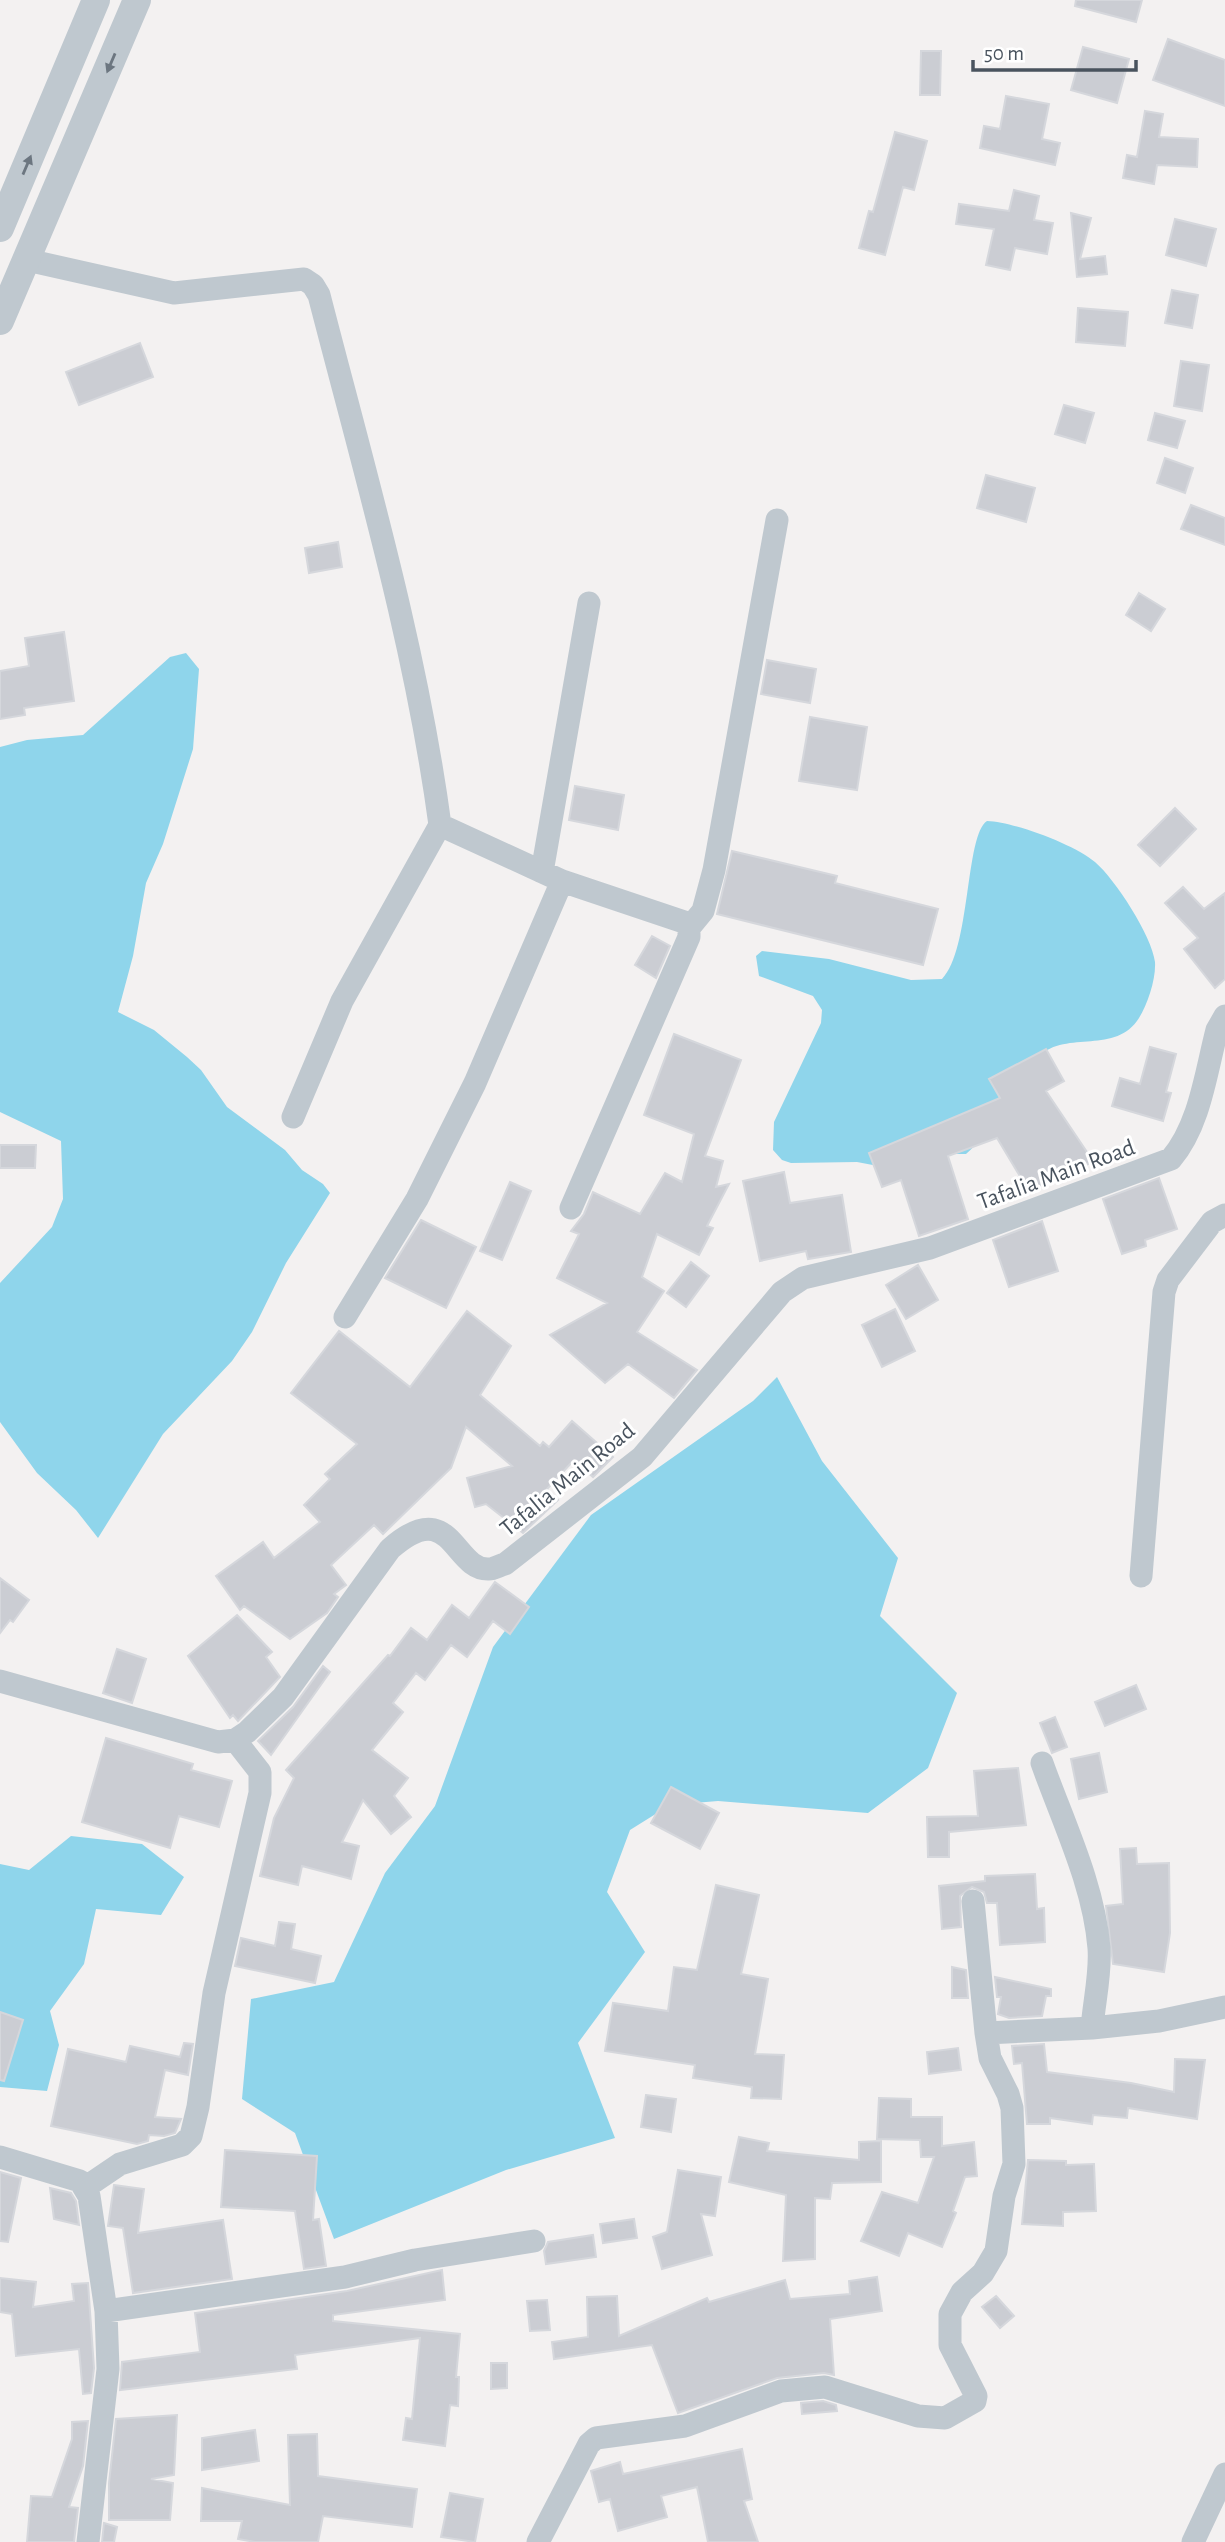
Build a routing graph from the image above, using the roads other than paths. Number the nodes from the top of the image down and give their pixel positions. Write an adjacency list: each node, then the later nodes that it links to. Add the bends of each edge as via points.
1 (96, 0): 3 (street, one-way to 1)
2 (137, 0): 4 (street, one-way to 4)
3 (0, 228)
4 (27, 260): 5 (street); 8 (street, via 174,293 304,279 313,285 391,576 430,748)
5 (0, 321)
6 (778, 520): 10 (street, via 714,870 703,911)
7 (589, 603): 9 (street)
8 (440, 825): 9 (street); 12 (street, via 342,1001)
9 (552, 877): 10 (street, via 684,922); 15 (street, via 475,1083 417,1199)
10 (689, 928): 13 (street)
11 (1225, 1016): 18 (street, Tafalia Main Road, via 1184,1145 1171,1160 930,1248 803,1278 782,1292 642,1457 505,1564 490,1570 474,1566 444,1533 408,1533 390,1549 282,1697)
12 (293, 1116)
13 (571, 1208)
14 (1225, 1215): 16 (street, via 1212,1222 1164,1292)
15 (345, 1317)
16 (1141, 1576)
17 (0, 1681): 18 (street, via 218,1742)
18 (235, 1740): 25 (street, via 260,1772 260,1793 214,1993 191,2136 182,2145 120,2164)
19 (1042, 1763): 22 (street, via 1087,1891 1099,1949)
20 (973, 1900): 23 (street)
21 (1225, 2007): 22 (street, via 1159,2021)
22 (1092, 2028): 23 (street)
23 (986, 2033): 30 (street, via 990,2058 1012,2108 1014,2165 996,2251 950,2314 950,2345 975,2401 945,2418 918,2416 825,2388 781,2391 685,2426 596,2438)
24 (0, 2157): 25 (street, via 80,2181)
25 (86, 2187): 27 (street)
26 (534, 2242): 27 (street, via 415,2260 345,2277)
27 (106, 2311): 29 (street, via 108,2369)
28 (1225, 2474): 31 (street)
29 (88, 2542)
30 (538, 2542)
31 (1194, 2542)

